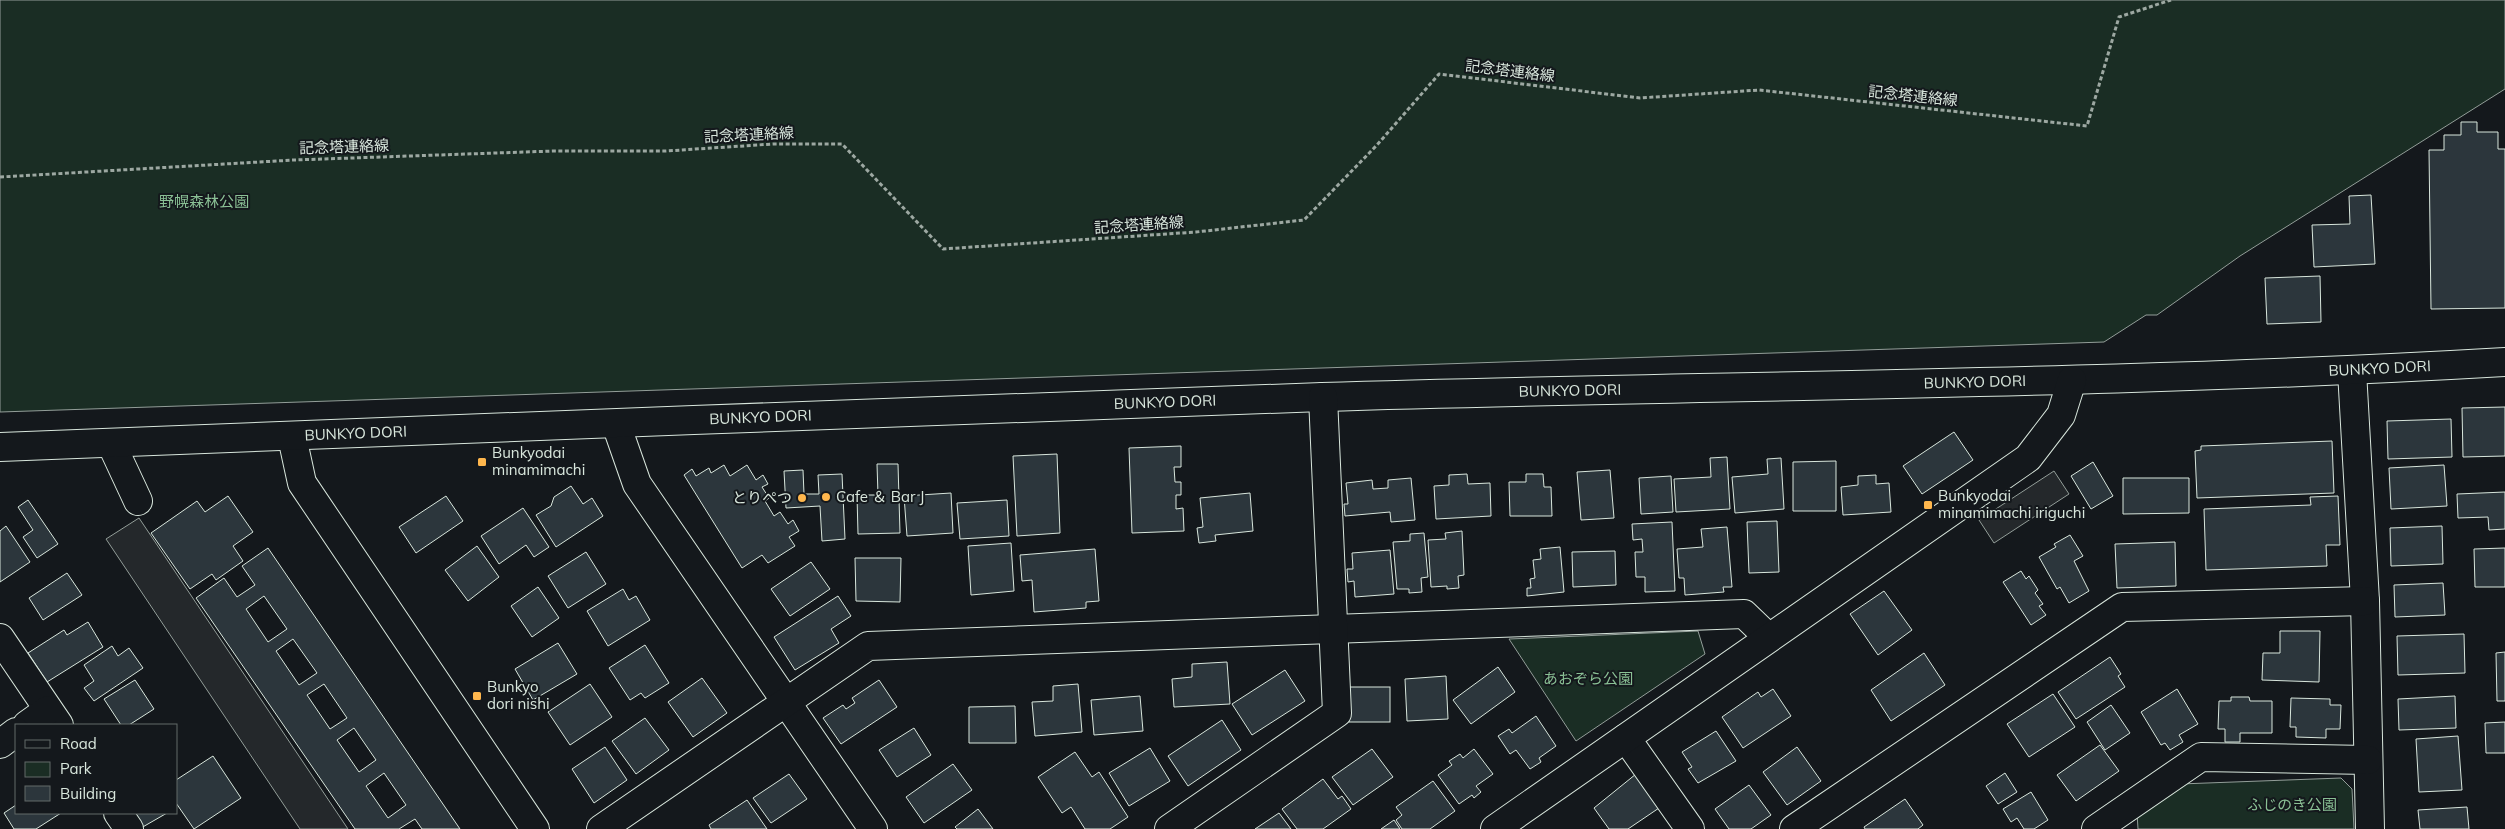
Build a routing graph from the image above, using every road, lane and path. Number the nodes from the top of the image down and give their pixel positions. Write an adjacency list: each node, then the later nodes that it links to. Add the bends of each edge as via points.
1 (2171, 0): 2 (path, 記念塔連絡線, via 2119,17 2087,126 1759,90 1640,98 1439,74 1377,145 1304,220 1196,232 943,249 842,144 303,160)
2 (0, 177)
3 (2505, 362): 4 (street, BUNKYO DORI)
4 (2352, 371): 5 (street, BUNKYO DORI); 12 (street)
5 (2072, 380): 6 (street, BUNKYO DORI); 15 (street, via 2062,416 2028,458)
6 (1323, 397): 7 (street, BUNKYO DORI); 13 (street)
7 (616, 424): 8 (street, BUNKYO DORI); 16 (street, via 637,484)
8 (292, 437): 9 (street); 25 (street, BUNKYO DORI, via 302,483)
9 (111, 443): 10 (street); 11 (street)
10 (0, 447)
11 (138, 501)
12 (2365, 601): 22 (street); 31 (street, via 2122,607)
13 (1333, 629): 15 (street, via 1744,614); 16 (street, via 868,646); 28 (street, via 1337,713)
14 (0, 638): 17 (street)
15 (1768, 638): 20 (street)
16 (786, 703): 26 (street); 27 (street)
17 (54, 718): 18 (street)
18 (30, 724)
19 (15, 733): 21 (street)
20 (1626, 738): 29 (street); 30 (street)
21 (0, 744)
22 (2368, 760): 32 (street, via 2201,757); 33 (street)
23 (119, 814): 24 (street)
24 (129, 829)
25 (535, 829)
26 (601, 829)
27 (873, 829)
28 (1169, 829)
29 (1495, 829)
30 (1690, 829)
31 (1794, 829)
32 (2096, 829)
33 (2370, 829)

